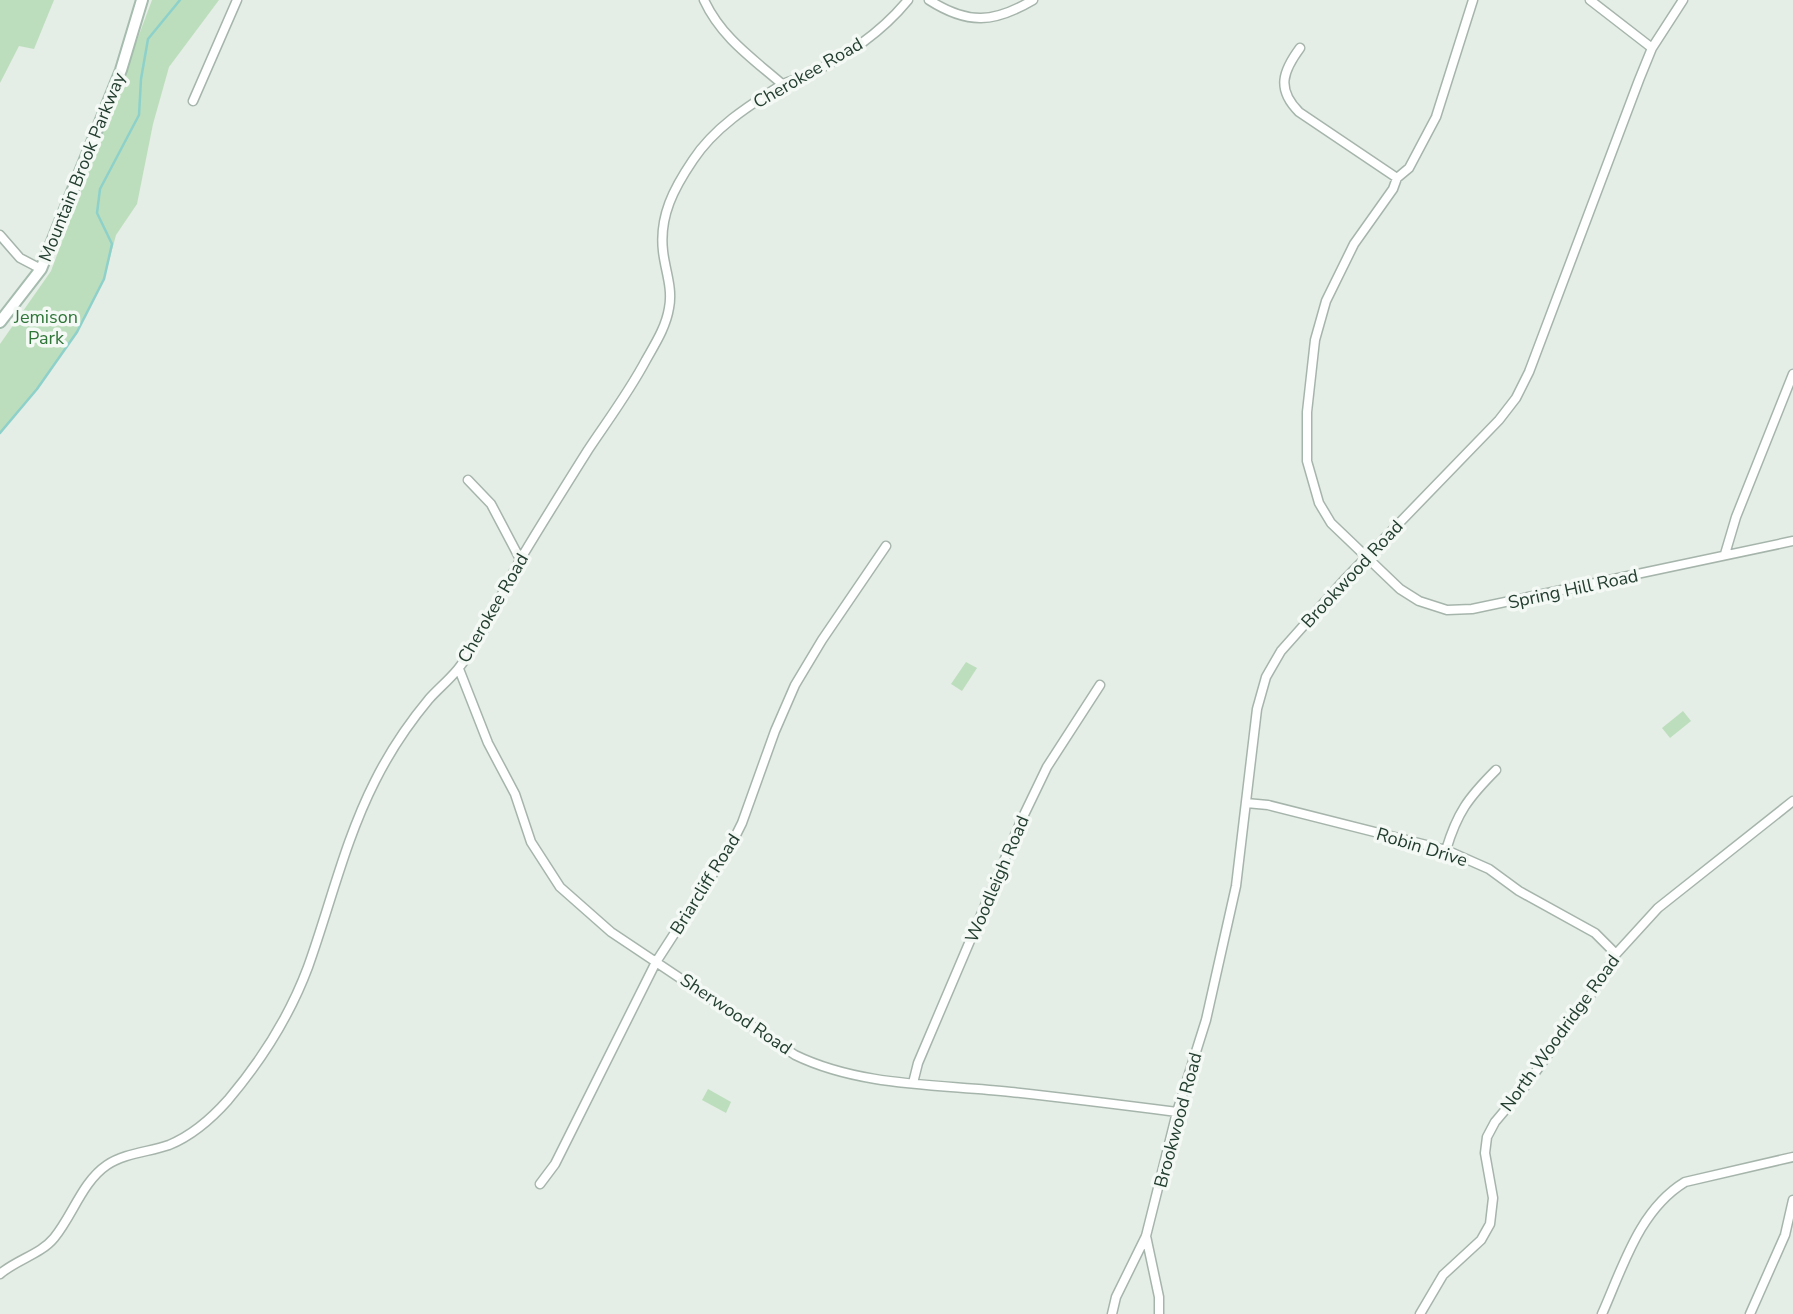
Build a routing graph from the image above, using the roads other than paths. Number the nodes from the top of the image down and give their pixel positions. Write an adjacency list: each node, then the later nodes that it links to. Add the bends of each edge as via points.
1 (142, 0): 16 (main road, Mountain Brook Parkway, via 121,70)
2 (237, 0): 13 (street)
3 (704, 0): 12 (street, via 726,36)
4 (908, 0): 12 (street, Cherokee Road, via 871,37 803,77)
5 (929, 0): 6 (street, via 966,18 993,18)
6 (1033, 0)
7 (1473, 0): 14 (street, Spring Hill Road, via 1436,117 1409,168)
8 (1590, 0): 11 (street)
9 (1683, 0): 11 (street, Brookwood Road)
10 (1300, 48): 14 (street, via 1285,73 1290,103)
11 (1652, 48): 23 (street, Brookwood Road, via 1516,398)
12 (782, 84): 24 (street, Cherokee Road, via 717,131 677,185 662,228 670,289 664,327 629,391)
13 (193, 101)
14 (1397, 178): 23 (street, Spring Hill Road, via 1354,244 1326,301 1315,340 1307,412 1307,461 1320,503 1331,523)
15 (0, 235): 16 (street, via 20,258)
16 (41, 269): 17 (main road, Mountain Brook Parkway)
17 (0, 322)
18 (1793, 374): 22 (street, via 1736,517)
19 (468, 480): 24 (street, via 491,504)
20 (1793, 541): 22 (street, Spring Hill Road)
21 (886, 546): 32 (street, Briarcliff Road, via 795,685 729,849)
22 (1726, 554): 23 (street, Spring Hill Road, via 1477,608 1447,610 1399,589)
23 (1367, 558): 29 (street, Brookwood Road, via 1281,651 1266,677 1257,709)
24 (520, 559): 25 (street, Cherokee Road)
25 (458, 669): 32 (street, Sherwood Road, via 544,865 583,910); 39 (street, Cherokee Road, via 418,713 375,779 307,970 261,1058 226,1103 200,1127 172,1144 104,1167 91,1179 51,1242)
26 (1100, 685): 33 (street, Woodleigh Road, via 1047,768 1021,821)
27 (1496, 770): 30 (street, via 1467,801)
28 (1793, 801): 31 (street, North Woodridge Road, via 1658,908)
29 (1246, 803): 30 (street, Robin Drive); 34 (street, Brookwood Road, via 1236,886 1206,1020)
30 (1446, 850): 31 (street, Robin Drive, via 1489,869 1595,933)
31 (1616, 954): 42 (street, North Woodridge Road, via 1527,1084 1495,1122 1485,1153 1493,1198 1490,1224 1481,1240 1443,1275)
32 (656, 962): 33 (street, Sherwood Road, via 819,1066); 36 (street, Briarcliff Road, via 555,1164)
33 (913, 1083): 34 (street, Sherwood Road)
34 (1177, 1112): 38 (street, Brookwood Road)
35 (1793, 1157): 43 (street, via 1685,1182 1671,1190 1639,1232)
36 (540, 1184)
37 (1793, 1200): 44 (street, via 1785,1235)
38 (1146, 1236): 40 (street, Brookwood Road); 41 (street)
39 (0, 1274)
40 (1112, 1314)
41 (1159, 1314)
42 (1420, 1314)
43 (1602, 1314)
44 (1750, 1314)

